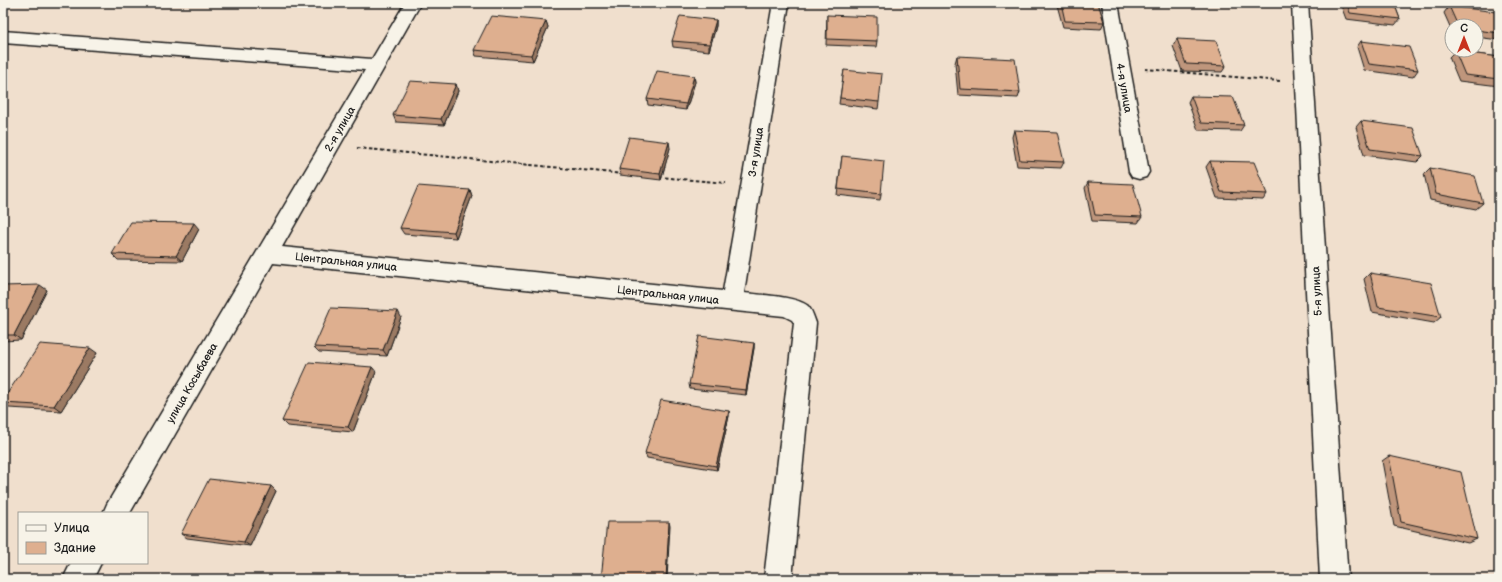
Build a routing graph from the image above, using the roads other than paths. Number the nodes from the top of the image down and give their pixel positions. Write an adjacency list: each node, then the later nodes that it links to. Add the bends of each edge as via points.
1 (413, 3): 6 (street, 2-я улица)
2 (780, 3): 9 (street, 3-я улица)
3 (1110, 3): 7 (street, 4-я улица)
4 (1300, 3): 14 (street, 5-я улица)
5 (3, 37): 6 (street)
6 (378, 65): 8 (street, 2-я улица)
7 (1139, 172)
8 (268, 254): 9 (street, Центральная улица); 10 (street, улица Косыбаева)
9 (732, 301): 13 (street, Центральная улица, via 787,307 800,312 805,323)
10 (117, 512)
11 (86, 564): 12 (street)
12 (77, 579)
13 (778, 579)
14 (1334, 579)

